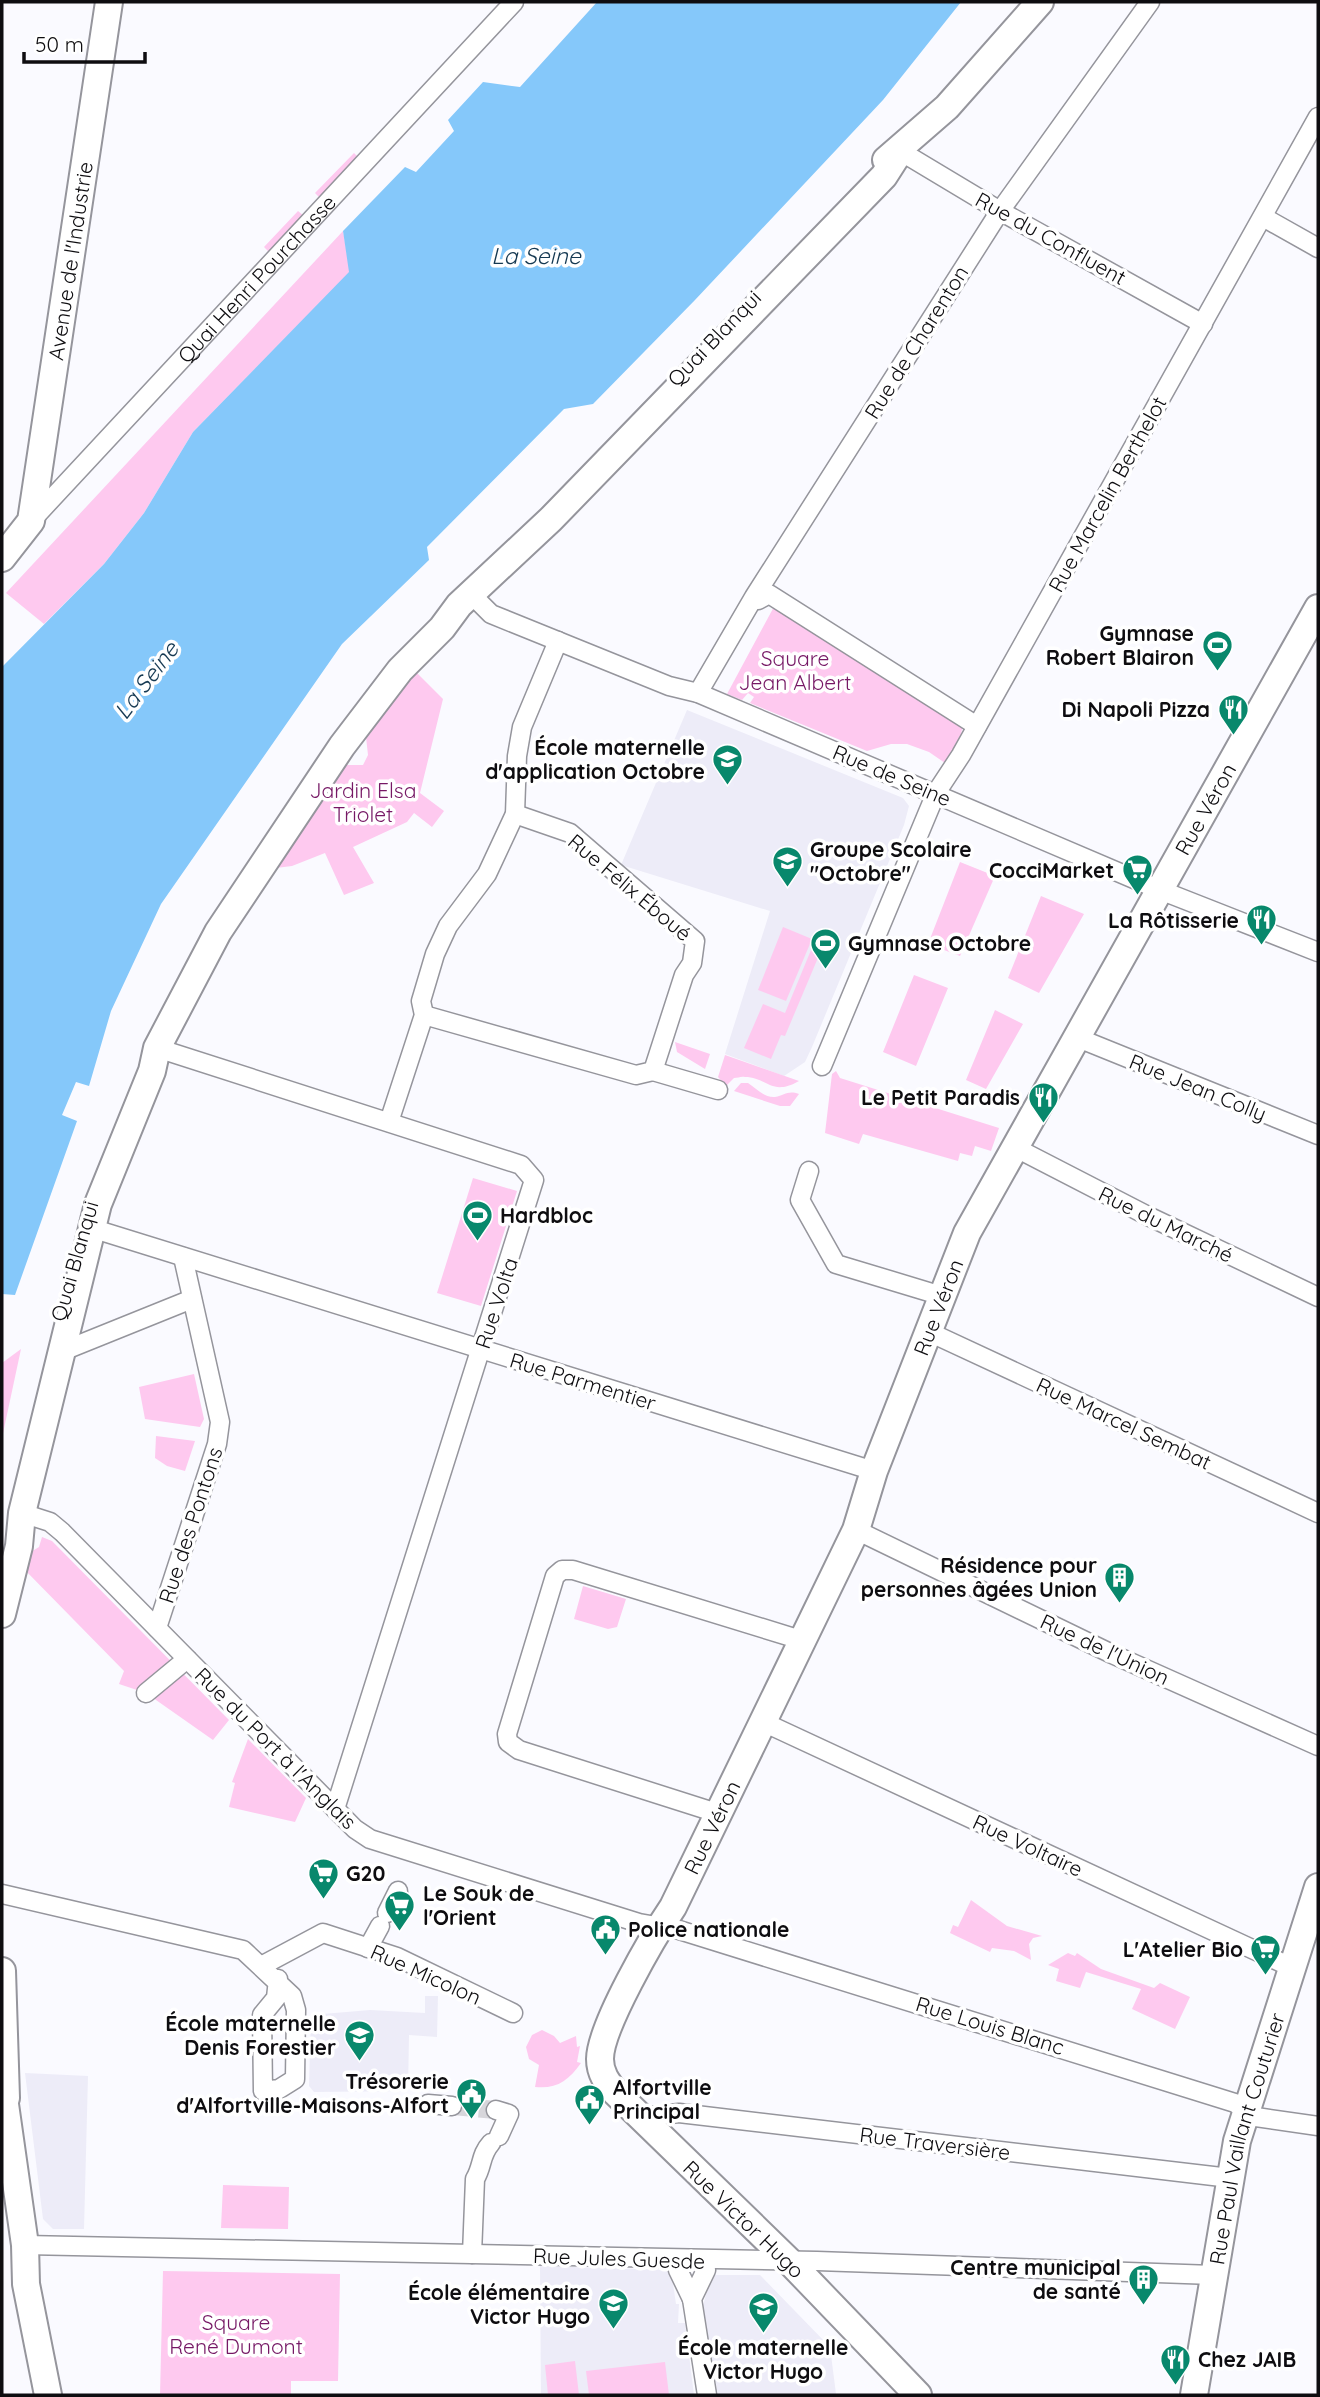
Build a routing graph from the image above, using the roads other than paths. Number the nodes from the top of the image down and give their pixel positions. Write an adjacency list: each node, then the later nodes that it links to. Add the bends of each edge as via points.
1 (109, 2): 13 (main road, Avenue de l'Industrie)
2 (514, 2): 13 (street, Quai Henri Pourchasse)
3 (1026, 2): 6 (main road, Quai Blanqui, via 945,92)
4 (1040, 2): 6 (main road, Quai Blanqui)
5 (1150, 2): 9 (street, Rue de Charenton)
6 (935, 115): 8 (main road, Quai Blanqui)
7 (1318, 117): 10 (street, Rue Marcelin Berthelot)
8 (900, 151): 9 (street, Rue du Confluent); 15 (main road, Quai Blanqui, via 875,168 566,489 539,519 535,531)
9 (1000, 211): 12 (street, Rue du Confluent); 19 (street, Rue de Charenton, via 754,597)
10 (1262, 217): 11 (street); 12 (street, Rue Marcelin Berthelot)
11 (1318, 248)
12 (1203, 324): 20 (street, Rue Marcelin Berthelot)
13 (32, 521): 14 (main road, Quai Henri Pourchasse)
14 (2, 558)
15 (465, 599): 18 (street, Rue de Seine); 27 (main road, Quai Blanqui, via 437,618 368,690 203,934 195,952 195,970)
16 (758, 600): 20 (street, via 769,594)
17 (1318, 608): 23 (main road, Rue Véron)
18 (558, 641): 19 (street, Rue de Seine); 22 (street, via 522,727)
19 (698, 694): 21 (street, Rue de Seine)
20 (977, 726): 21 (street, Rue Marcelin Berthelot)
21 (936, 793): 23 (street, Rue de Seine); 28 (street, Rue Marcelin Berthelot)
22 (515, 814): 25 (street, via 486,874 453,919 435,954 421,1001); 29 (street, Rue Félix Éboué, via 570,833 695,941 692,963)
23 (1160, 890): 24 (street, Rue de Seine); 26 (main road, Rue Véron)
24 (1318, 952)
25 (424, 1015): 29 (street, via 636,1075); 31 (street)
26 (1078, 1038): 32 (street, Rue Jean Colly); 33 (main road, Rue Véron)
27 (158, 1048): 31 (street, Rue Volta); 35 (main road, Quai Blanqui); 44 (main road, Quai Blanqui, via 140,1066 81,1225 37,1397)
28 (822, 1066)
29 (653, 1071): 30 (street)
30 (718, 1090)
31 (389, 1122): 41 (street, Rue Volta, via 521,1165 534,1180)
32 (1318, 1135)
33 (1016, 1148): 37 (main road, Rue Véron, via 967,1233); 38 (street, Rue du Marché)
34 (809, 1171): 37 (street, via 800,1200 836,1264)
35 (91, 1228): 36 (street, Rue Parmentier); 42 (main road, Quai Blanqui)
36 (183, 1257): 39 (street, Rue des Pontons); 41 (street, Rue Parmentier)
37 (942, 1296): 40 (main road, Rue Véron)
38 (1318, 1297)
39 (191, 1298): 42 (street); 50 (street, Rue des Pontons, via 220,1422 217,1444)
40 (929, 1332): 43 (main road, Rue Véron); 46 (street, Rue Marcel Sembat)
41 (482, 1350): 43 (street, Rue Parmentier); 56 (street, Rue Volta)
42 (64, 1351): 44 (main road, Quai Blanqui)
43 (874, 1471): 47 (main road, Rue Véron)
44 (29, 1487): 45 (main road, Quai Blanqui)
45 (22, 1513): 48 (main road, Quai Blanqui); 49 (main road, Quai Blanqui); 50 (street, Rue du Port à l'Anglais, via 50,1522 62,1532)
46 (1318, 1513)
47 (856, 1530): 51 (main road, Rue Véron); 55 (street, Rue de l'Union, via 1112,1654)
48 (2, 1557)
49 (2, 1615)
50 (157, 1628): 52 (street, Rue du Port à l'Anglais)
51 (802, 1640): 54 (main road, Rue Véron); 57 (street, via 573,1570 555,1576 508,1742 519,1750)
52 (187, 1660): 53 (street); 56 (street, Rue du Port à l'Anglais)
53 (146, 1693)
54 (763, 1722): 57 (main road, Rue Véron); 64 (street, Rue Voltaire)
55 (1318, 1746)
56 (335, 1809): 61 (street, Rue du Port à l'Anglais, via 370,1839)
57 (718, 1813): 61 (main road, Rue Véron)
58 (1318, 1887): 64 (main road, Rue Paul Vaillant Couturier)
59 (398, 1891): 62 (street)
60 (2, 1895): 63 (street, via 243,1950)
61 (659, 1927): 68 (main road, Rue Véron); 73 (street, Rue Louis Blanc, via 1028,2037 1235,2102)
62 (368, 1948): 63 (street, Rue Micolon, via 323,1933); 67 (street, Rue Micolon, via 397,1957)
63 (263, 1965): 66 (street)
64 (1293, 1968): 73 (main road, Rue Paul Vaillant Couturier)
65 (2, 1971): 69 (main road)
66 (278, 1979): 66 (street, via 276,1998 262,2015 263,2091 279,2089 295,2079 296,2010 292,1996)
67 (513, 2013)
68 (607, 2031): 74 (main road, Rue Victor Hugo, via 601,2045 601,2071)
69 (4, 2091): 77 (main road)
70 (428, 2104): 71 (street)
71 (452, 2106)
72 (496, 2110): 78 (street, via 509,2113 495,2140 482,2152 481,2170 475,2179)
73 (1246, 2110): 75 (street, Rue Louis Blanc, via 1256,2117); 76 (main road, Rue Paul Vaillant Couturier)
74 (641, 2117): 76 (street, Rue Traversière, via 679,2113); 79 (main road, Rue Victor Hugo)
75 (1318, 2126)
76 (1230, 2178): 82 (main road, Rue Paul Vaillant Couturier)
77 (25, 2245): 78 (street, Rue Jules Guesde); 84 (main road, via 26,2284); 85 (main road, via 41,2281)
78 (472, 2254): 79 (street, Rue Jules Guesde)
79 (790, 2262): 82 (street, Rue Jules Guesde); 87 (main road, Rue Victor Hugo)
80 (678, 2270): 83 (street)
81 (706, 2270): 83 (street)
82 (1213, 2275): 88 (main road, Rue Paul Vaillant Couturier)
83 (692, 2299): 86 (street)
84 (48, 2395)
85 (61, 2395)
86 (707, 2395)
87 (918, 2395)
88 (1194, 2395)

